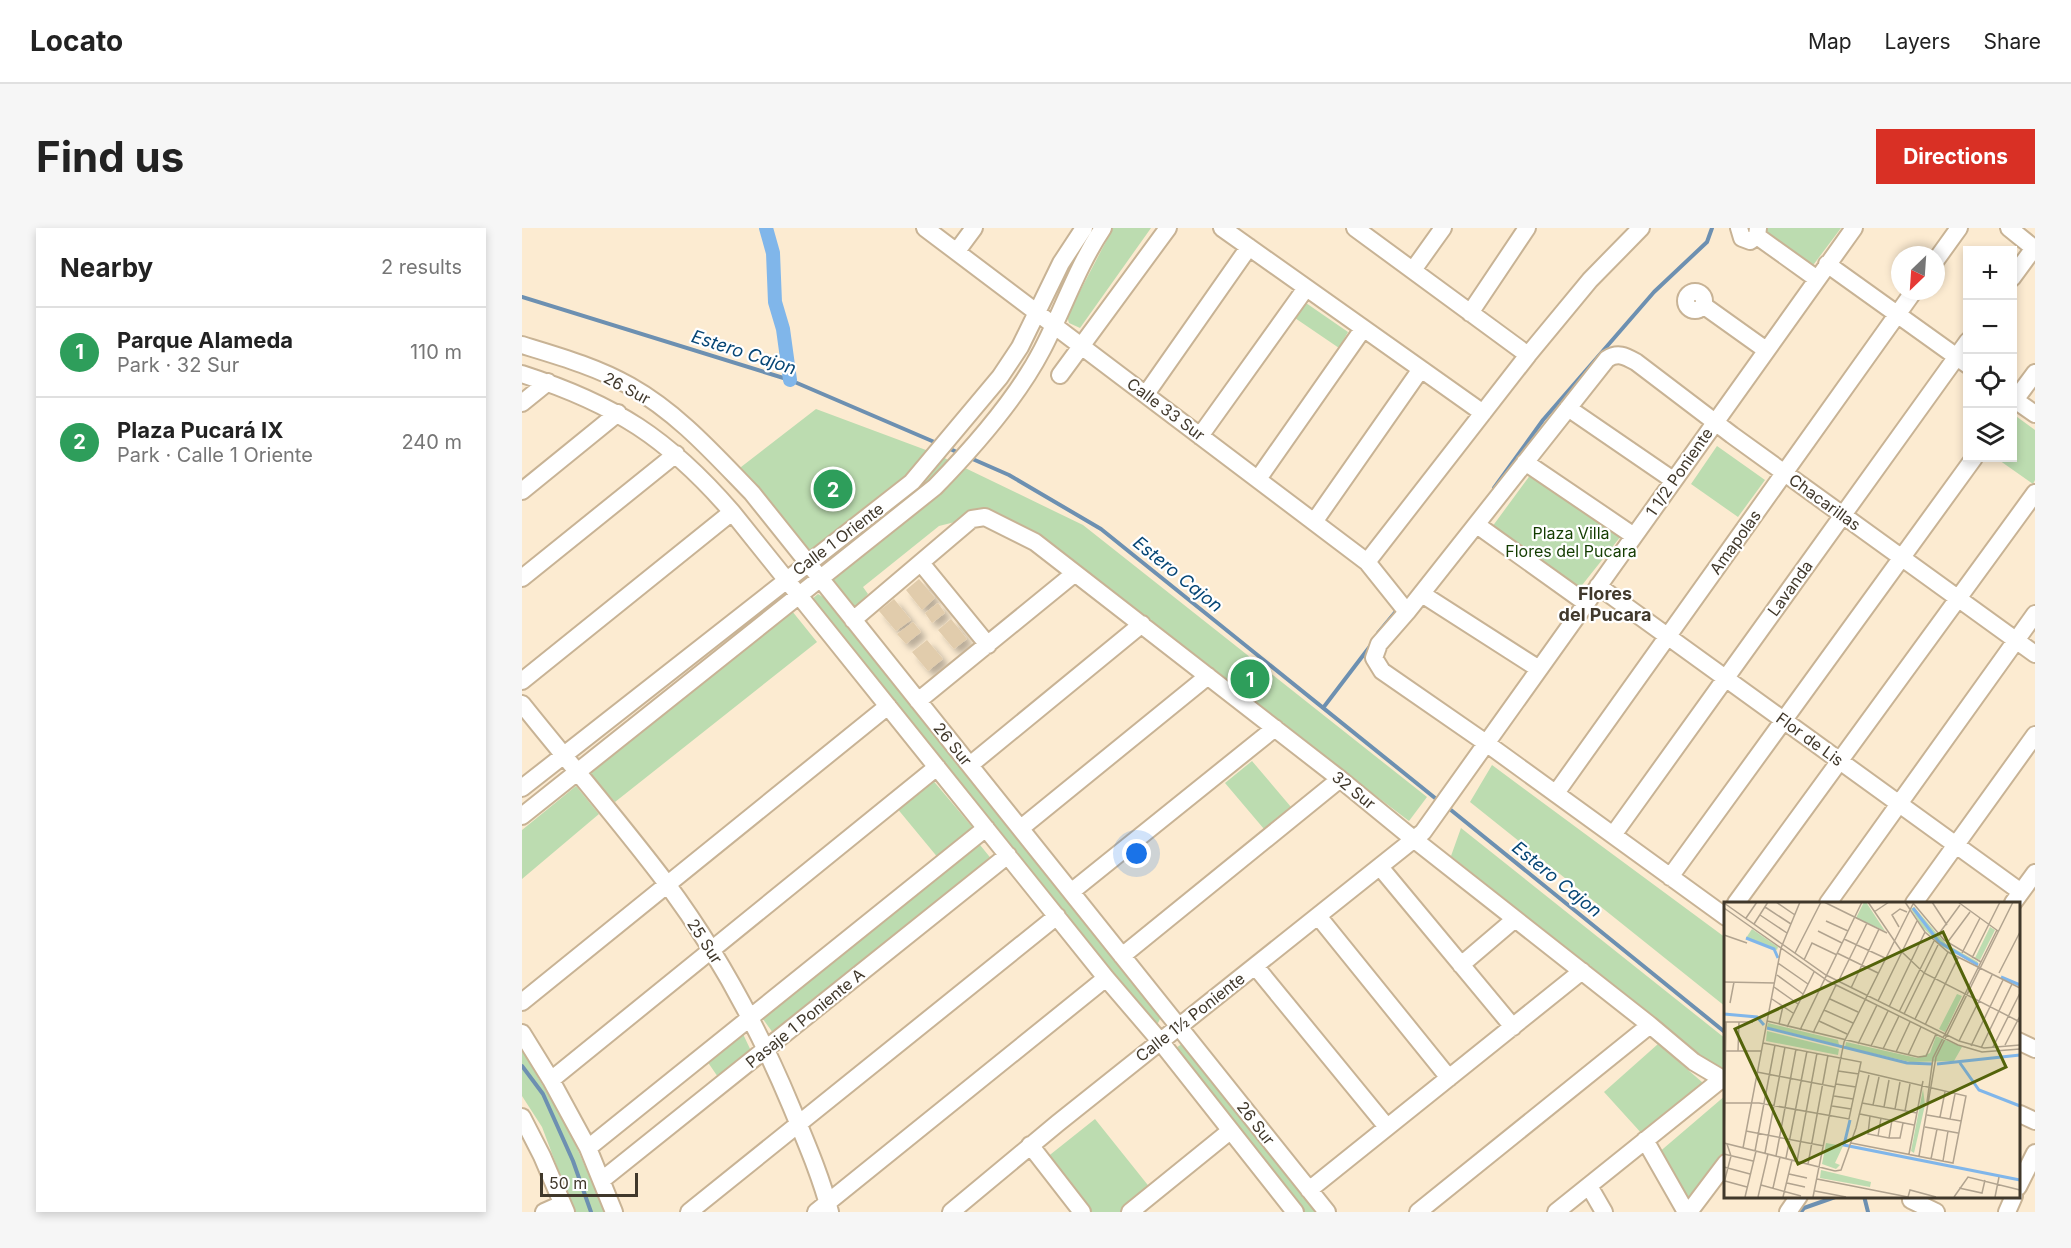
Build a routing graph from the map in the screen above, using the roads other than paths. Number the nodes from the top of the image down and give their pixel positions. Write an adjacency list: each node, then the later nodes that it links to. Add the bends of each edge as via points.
1 (925, 228): 19 (street, Calle 33 Sur)
2 (974, 228): 19 (street)
3 (1084, 228): 27 (street, Calle 1 Oriente)
4 (1103, 228): 30 (street, via 1078,270)
5 (1168, 228): 33 (street)
6 (1222, 228): 17 (street)
7 (1356, 228): 21 (street)
8 (1443, 228): 21 (street)
9 (1527, 228): 28 (street)
10 (1641, 228): 35 (street, via 1590,280)
11 (1739, 228): 15 (street, via 1740,234 1750,241)
12 (1854, 228): 20 (street, 1 1/2 Poniente)
13 (1959, 228): 16 (street)
14 (2009, 228): 18 (street)
15 (1758, 232): 23 (street)
16 (1945, 247)
17 (1249, 248): 24 (street); 42 (street)
18 (2034, 249): 22 (street)
19 (957, 251): 27 (street, Calle 33 Sur)
20 (1827, 264): 23 (street, 1 1/2 Poniente); 29 (street)
21 (1413, 270): 28 (street)
22 (2017, 272)
23 (1817, 279): 34 (street, 1 1/2 Poniente)
24 (1306, 288): 31 (street); 51 (street)
25 (1908, 300): 29 (street, Amapolas)
26 (1703, 305): 34 (street)
27 (1037, 310): 30 (street, Calle 33 Sur); 67 (street, Calle 1 Oriente, via 1000,377 912,482)
28 (1470, 313): 35 (street)
29 (1897, 315): 36 (street); 55 (street, Amapolas)
30 (1054, 324): 33 (street, Calle 33 Sur); 72 (street, Calle 1 Oriente, via 1030,372 948,474)
31 (1364, 328): 37 (street); 56 (street)
32 (522, 345): 67 (street, 26 Sur, via 628,384 693,431 752,493)
33 (1082, 346): 40 (street); 42 (street, Calle 33 Sur)
34 (1766, 350): 50 (street, 1 1/2 Poniente)
35 (1528, 355): 48 (street)
36 (1962, 361): 61 (street, Lavanda)
37 (1421, 369): 48 (street); 62 (street)
38 (2035, 373): 43 (street)
39 (522, 374): 41 (street, 26 Sur)
40 (1060, 375)
41 (548, 382): 44 (street); 47 (street, 26 Sur)
42 (1146, 394): 51 (street, Calle 33 Sur)
43 (2017, 397)
44 (522, 403)
45 (2017, 403): 49 (street)
46 (1568, 408): 50 (street, Chacarillas, via 1614,355 1627,357); 53 (street); 57 (street)
47 (618, 413): 52 (street, 26 Sur); 58 (street)
48 (1483, 413): 66 (street)
49 (2035, 414)
50 (1715, 421): 55 (street, Chacarillas); 57 (street, 1 1/2 Poniente)
51 (1200, 436): 56 (street, Calle 33 Sur)
52 (676, 454): 60 (street, 26 Sur); 70 (street)
53 (1525, 462): 63 (street); 64 (street)
54 (1971, 462): 65 (street)
55 (1785, 473): 61 (street, Chacarillas); 82 (street, Amapolas)
56 (1257, 479): 62 (street, Calle 33 Sur)
57 (1674, 480): 64 (street, 1 1/2 Poniente)
58 (522, 491)
59 (2035, 493): 76 (street)
60 (732, 512): 71 (street, 26 Sur); 89 (street)
61 (1843, 515): 65 (street, Chacarillas); 88 (street, Lavanda)
62 (1314, 522): 66 (street, Calle 33 Sur)
63 (1477, 525): 74 (street); 77 (street)
64 (1634, 536): 73 (street, 1 1/2 Poniente)
65 (1901, 557): 76 (street, Chacarillas); 93 (street)
66 (1367, 562): 78 (street, Calle 33 Sur)
67 (807, 563): 71 (street, Calle 1 Oriente); 72 (street, 26 Sur)
68 (921, 563): 69 (street, 32 Sur, via 972,519 985,517 1023,534); 80 (street); 84 (street)
69 (1075, 573): 81 (street, 32 Sur); 84 (street)
70 (522, 578)
71 (785, 579): 75 (street, 26 Sur); 97 (street, Calle 1 Oriente)
72 (820, 580): 75 (street, Calle 1 Oriente); 80 (street, 26 Sur)
73 (1598, 586): 77 (street, 1 1/2 Poniente); 82 (street, Flor de Lis)
74 (1422, 594): 78 (street); 86 (street)
75 (799, 596): 92 (street, 26 Sur); 101 (street, Calle 1 Oriente)
76 (1958, 598): 83 (street, Chacarillas); 98 (street)
77 (1586, 603): 86 (street, 1 1/2 Poniente)
78 (1402, 606): 96 (street, via 1374,658 1382,671)
79 (2035, 614): 83 (street)
80 (853, 620): 90 (street, 26 Sur)
81 (1142, 624): 87 (street, 32 Sur); 99 (street)
82 (1668, 637): 88 (street, Flor de Lis); 104 (street, Amapolas)
83 (2016, 640): 85 (street, Chacarillas); 105 (street)
84 (988, 645): 90 (street)
85 (2035, 654)
86 (1539, 669): 96 (street, 1 1/2 Poniente)
87 (1208, 676): 94 (street, 32 Sur); 109 (street)
88 (1725, 678): 93 (street, Flor de Lis); 110 (street, Lavanda)
89 (522, 681)
90 (918, 702): 99 (street, 26 Sur)
91 (522, 704): 97 (street, 25 Sur)
92 (888, 706): 100 (street, 26 Sur); 117 (street)
93 (1783, 720): 98 (street, Flor de Lis); 116 (street)
94 (1275, 728): 102 (street, 32 Sur); 118 (street)
95 (2035, 735): 112 (street)
96 (1486, 743): 104 (street); 107 (street, 1 1/2 Poniente)
97 (563, 755): 101 (street, 25 Sur); 103 (street, Calle 1 Oriente)
98 (1840, 761): 105 (street, Flor de Lis); 120 (street)
99 (970, 765): 109 (street, 26 Sur)
100 (937, 767): 108 (street, 26 Sur); 127 (street)
101 (577, 773): 106 (street, Calle 1 Oriente); 117 (street, 25 Sur)
102 (1340, 779): 111 (street, 32 Sur); 128 (street)
103 (522, 788)
104 (1556, 793): 110 (street)
105 (1899, 804): 112 (street, Flor de Lis); 121 (street)
106 (522, 816)
107 (1430, 822): 111 (street, Calle 1½ Poniente)
108 (986, 828): 113 (street, 26 Sur); 134 (street)
109 (1021, 828): 118 (street, 26 Sur)
110 (1613, 835): 116 (street)
111 (1415, 840): 114 (street, Calle 1½ Poniente); 126 (street, 32 Sur)
112 (1956, 844): 119 (street, Flor de Lis); 122 (street)
113 (1008, 855): 123 (street, 26 Sur); 141 (street, Pasaje 1 Poniente A)
114 (1380, 867): 124 (street, Calle 1½ Poniente); 129 (street)
115 (2035, 873): 119 (street)
116 (1670, 877): 125 (street)
117 (667, 884): 127 (street, 25 Sur); 133 (street)
118 (1071, 892): 128 (street, 26 Sur)
119 (2017, 897)
120 (1737, 902)
121 (1829, 902)
122 (1915, 902)
123 (1057, 916): 132 (street, 26 Sur); 147 (street)
124 (1318, 916): 130 (street, Calle 1½ Poniente); 143 (street)
125 (1724, 916)
126 (1515, 919): 129 (street); 131 (street, 32 Sur)
127 (712, 950): 134 (street, 25 Sur); 145 (street)
128 (1122, 956): 136 (street, 26 Sur)
129 (1461, 965): 137 (street)
130 (1255, 966): 136 (street, Calle 1½ Poniente); 148 (street)
131 (1582, 971): 135 (street, 32 Sur); 137 (street)
132 (1106, 978): 139 (street, 26 Sur); 165 (street)
133 (522, 1002)
134 (752, 1018): 141 (street, 25 Sur); 153 (street)
135 (1650, 1025): 144 (street, 32 Sur, via 1694,1062); 174 (street)
136 (1179, 1026): 139 (street, Calle 1½ Poniente); 159 (street, 26 Sur)
137 (1513, 1027): 143 (street)
138 (522, 1033): 145 (street)
139 (1160, 1041): 149 (street, 26 Sur); 152 (street, Calle 1½ Poniente)
140 (2020, 1041): 142 (street)
141 (767, 1048): 147 (street, 25 Sur); 156 (street, Pasaje 1 Poniente A)
142 (2035, 1048)
143 (1449, 1078): 148 (street)
144 (1724, 1079): 151 (street)
145 (552, 1080): 153 (street)
146 (522, 1117): 150 (street)
147 (798, 1123): 165 (street, 25 Sur); 169 (street)
148 (1387, 1127): 159 (street)
149 (1230, 1131): 166 (street, 26 Sur); 172 (street)
150 (526, 1134): 164 (street)
151 (1645, 1140): 157 (street); 177 (street)
152 (1029, 1145): 170 (street, Calle 1½ Poniente); 171 (street)
153 (588, 1148): 156 (street)
154 (2035, 1153): 158 (street)
155 (1724, 1166): 177 (street)
156 (602, 1180): 168 (street)
157 (1589, 1185): 175 (street); 176 (street)
158 (2020, 1185)
159 (1309, 1190): 173 (street, 26 Sur)
160 (1798, 1197): 178 (street)
161 (2014, 1197): 179 (street)
162 (1911, 1200): 163 (street)
163 (1932, 1205)
164 (564, 1208): 167 (street)
165 (824, 1209)
166 (1287, 1209)
167 (544, 1212)
168 (615, 1212)
169 (689, 1212)
170 (951, 1212)
171 (1082, 1212)
172 (1130, 1212)
173 (1328, 1212)
174 (1418, 1212)
175 (1556, 1212)
176 (1604, 1212)
177 (1688, 1212)
178 (1788, 1212)
179 (2007, 1212)

